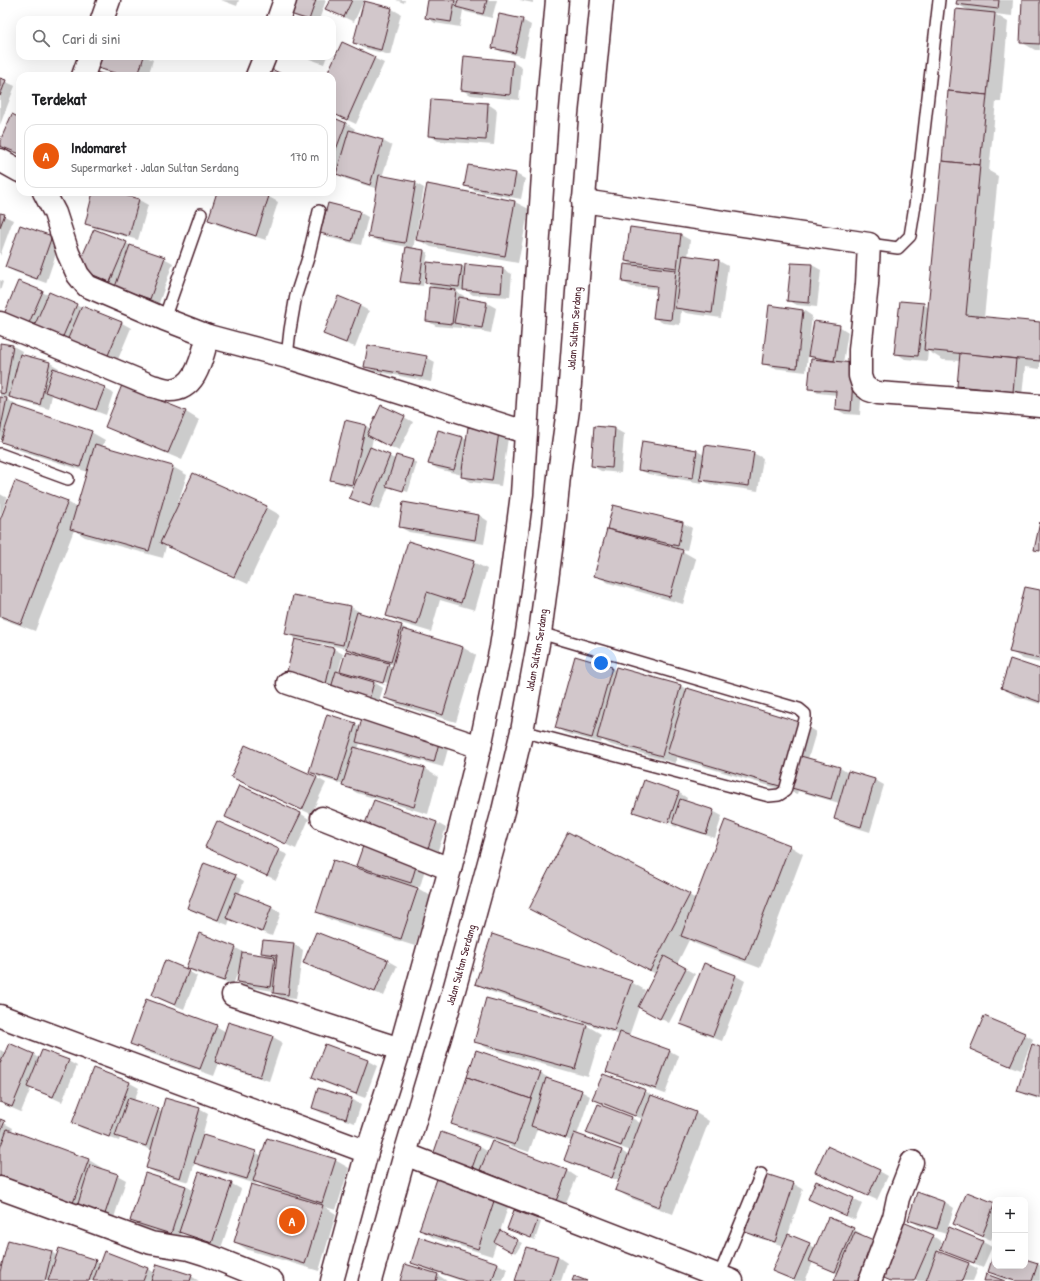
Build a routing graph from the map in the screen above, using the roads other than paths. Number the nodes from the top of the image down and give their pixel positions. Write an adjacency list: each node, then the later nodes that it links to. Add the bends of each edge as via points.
1 (109, 0): 6 (main road)
2 (285, 0): 7 (main road)
3 (557, 0): 24 (main road)
4 (602, 0): 15 (main road, Jalan Sultan Serdang)
5 (939, 0): 18 (lane, via 910,236 898,248)
6 (103, 16)
7 (279, 16)
8 (89, 60): 10 (main road)
9 (263, 60): 11 (main road)
10 (84, 72)
11 (259, 72)
12 (0, 160): 13 (main road)
13 (16, 169)
14 (46, 196): 19 (main road, via 55,213 68,253 78,275 87,286)
15 (583, 201): 18 (main road); 27 (main road, Jalan Sultan Serdang, via 568,410)
16 (319, 211): 22 (lane, via 295,303)
17 (201, 214): 19 (lane)
18 (869, 244): 23 (main road, via 860,350 860,376 863,385 878,393)
19 (164, 319): 21 (main road)
20 (0, 323): 21 (main road, via 152,386 169,390 184,387 195,376)
21 (208, 336): 22 (main road)
22 (287, 357): 24 (main road)
23 (1040, 406)
24 (525, 432): 30 (main road, via 522,494 507,608)
25 (0, 454): 26 (lane)
26 (68, 479)
27 (540, 633): 29 (main road, Jalan Sultan Serdang); 29 (lane, via 799,709 805,714 805,720 785,791 779,795 769,796)
28 (288, 683): 30 (main road)
29 (522, 731): 37 (main road, Jalan Sultan Serdang, via 456,983)
30 (480, 747): 32 (main road)
31 (322, 818): 32 (main road)
32 (450, 869): 35 (main road)
33 (233, 995): 35 (main road)
34 (0, 1016): 36 (main road)
35 (400, 1048): 36 (main road)
36 (367, 1152): 43 (main road)
37 (406, 1154): 41 (main road); 44 (main road, Jalan Sultan Serdang)
38 (912, 1162): 45 (main road)
39 (761, 1174): 41 (lane)
40 (0, 1188): 42 (main road, via 151,1243 205,1254)
41 (726, 1279)
42 (272, 1281)
43 (332, 1281)
44 (370, 1281)
45 (870, 1281)

